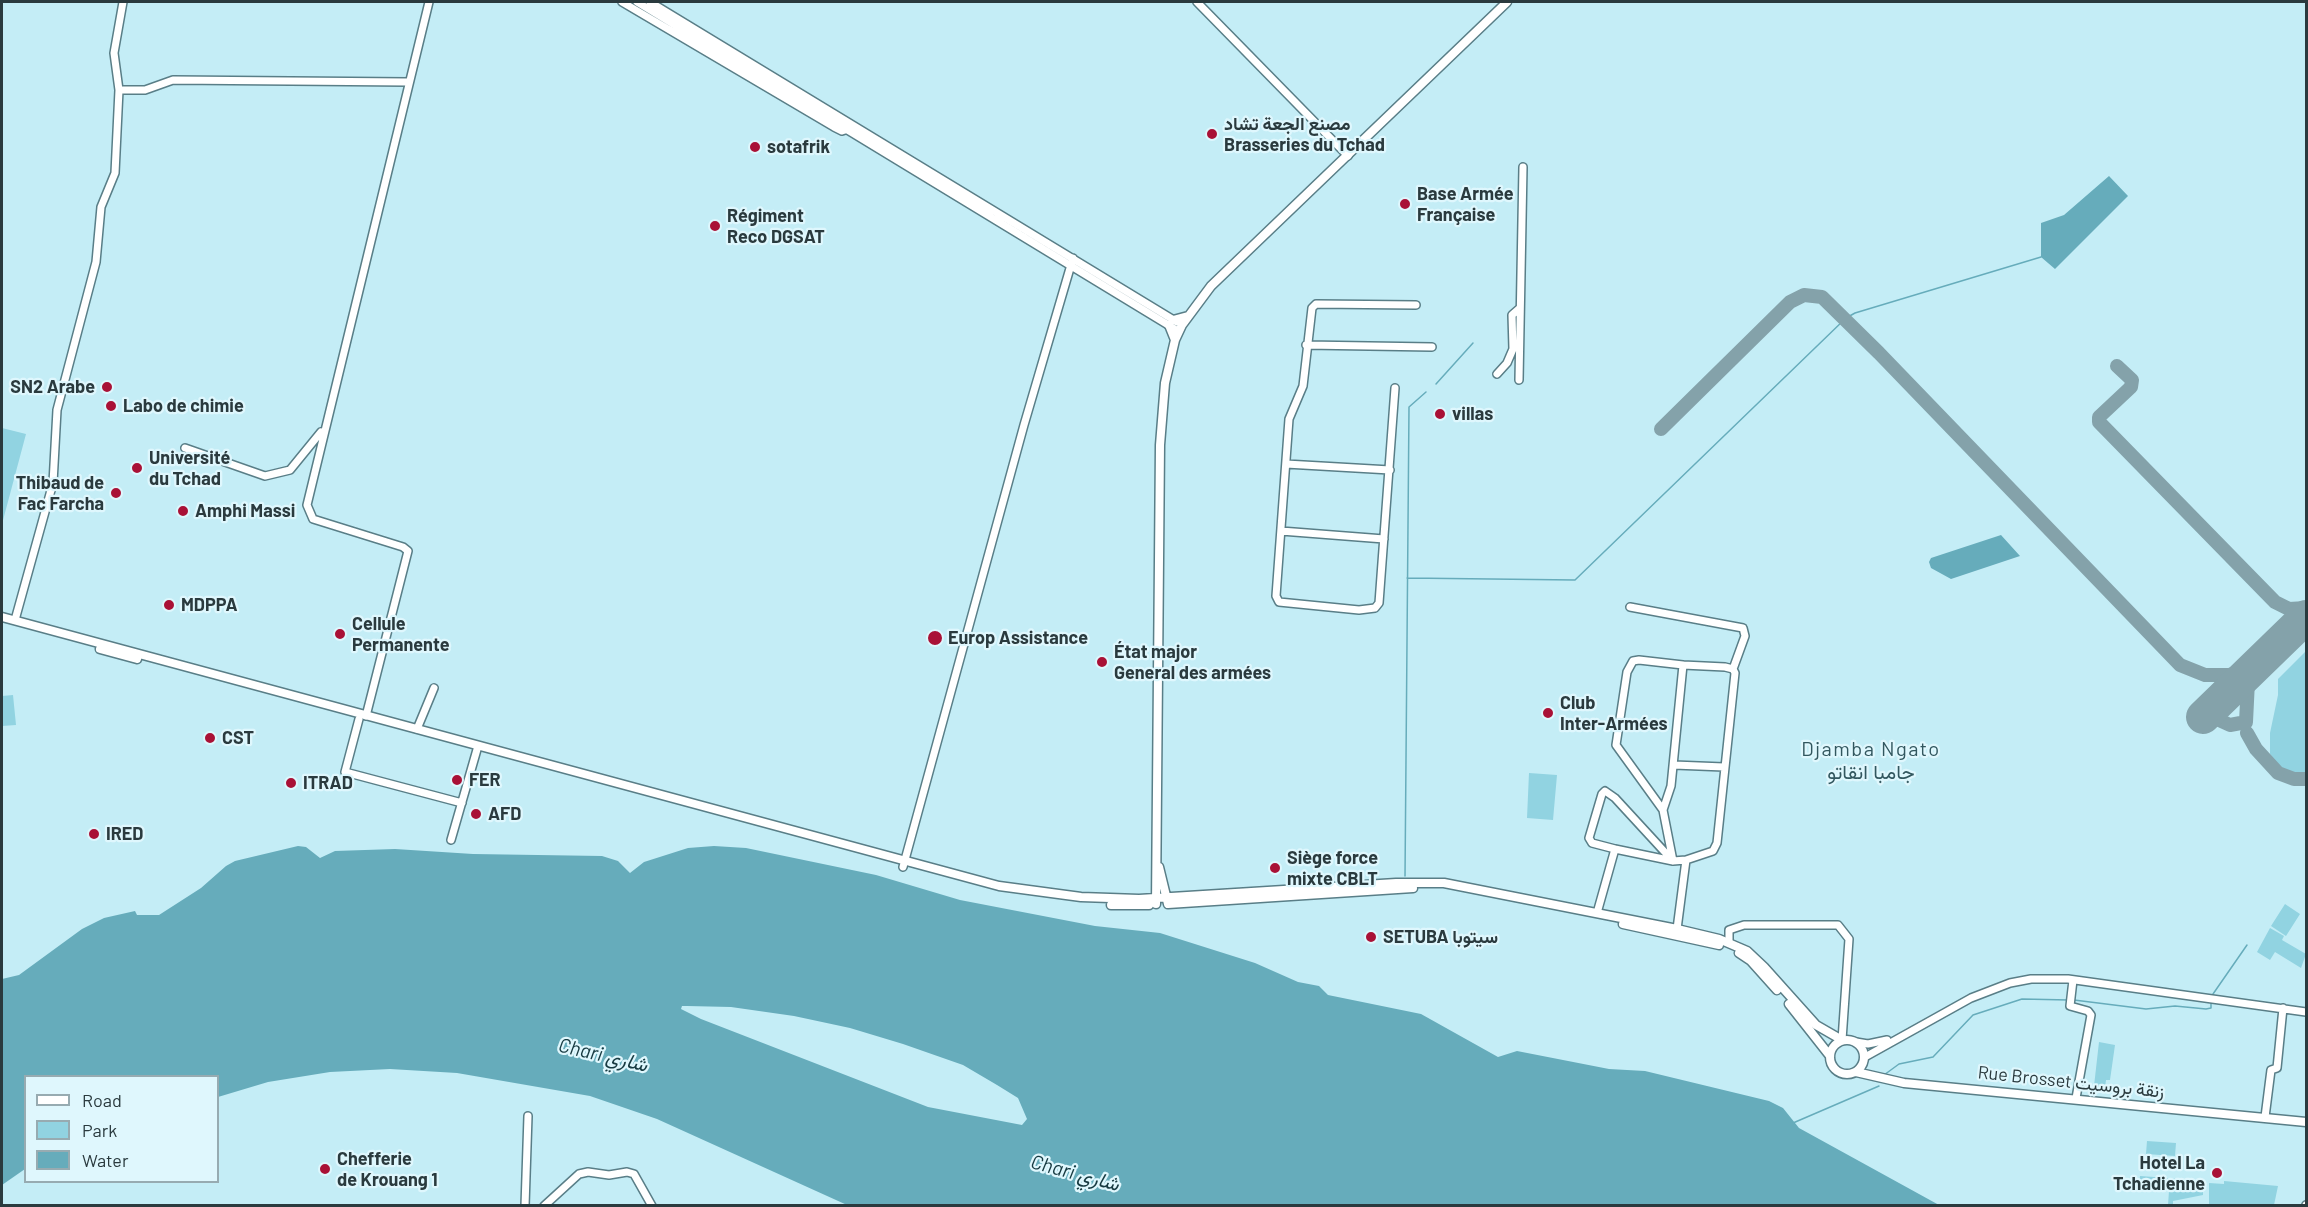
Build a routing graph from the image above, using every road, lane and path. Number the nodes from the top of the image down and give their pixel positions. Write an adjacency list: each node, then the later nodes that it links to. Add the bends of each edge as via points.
1 (123, 2): 9 (street, via 114,53)
2 (429, 2): 8 (street)
3 (621, 2): 10 (street, via 834,127 842,131)
4 (637, 2): 10 (street)
5 (650, 2): 10 (street)
6 (1197, 2): 11 (street)
7 (1507, 2): 11 (main road)
8 (408, 82): 9 (street, via 173,80 145,90); 25 (street)
9 (119, 90): 33 (street, via 115,173 101,207 96,262 57,410 53,483)
10 (850, 127): 13 (street)
11 (1348, 156): 16 (main road, via 1233,265)
12 (1523, 167): 15 (street)
13 (1072, 261): 17 (street); 50 (street)
14 (1416, 305): 20 (street, via 1316,304)
15 (1520, 308): 22 (street, via 1512,315 1513,349 1508,363); 23 (street)
16 (1188, 316): 17 (main road); 18 (main road)
17 (1171, 322): 18 (street); 19 (main road)
18 (1180, 328): 19 (main road)
19 (1175, 340): 51 (main road, via 1165,383 1160,445)
20 (1306, 345): 21 (street); 27 (street, via 1303,386 1289,419)
21 (1432, 347)
22 (1497, 374)
23 (1519, 380)
24 (1395, 388): 28 (street)
25 (325, 428): 26 (street, via 290,470 265,476); 39 (street, via 308,505 313,519 408,551)
26 (185, 448)
27 (1286, 464): 28 (street); 29 (street)
28 (1390, 470): 30 (street)
29 (1281, 531): 30 (street); 30 (street, via 1276,596 1279,602 1359,610 1375,608 1379,603)
30 (1384, 539)
31 (1630, 608): 37 (street, via 1741,627 1745,636)
32 (2, 617): 33 (main road)
33 (15, 620): 35 (main road)
34 (2, 622): 35 (main road)
35 (79, 641): 39 (main road)
36 (1683, 665): 37 (street); 42 (street); 45 (street, via 1633,661 1627,672 1616,735 1620,753)
37 (1732, 669): 43 (street, via 1734,695)
38 (434, 688): 40 (street)
39 (363, 718): 40 (main road); 41 (main road); 44 (street, via 345,772)
40 (417, 729): 41 (main road)
41 (477, 749): 44 (street); 50 (main road)
42 (1674, 765): 43 (street); 45 (street)
43 (1724, 767): 48 (street, via 1717,846)
44 (462, 803): 46 (street)
45 (1663, 810): 49 (street)
46 (451, 840)
47 (1615, 849): 49 (street); 49 (street, via 1592,843 1589,838 1605,791); 56 (street)
48 (1686, 860): 49 (street); 57 (street)
49 (1673, 861)
50 (903, 864): 53 (main road, via 1039,893); 54 (main road, via 1012,894 1094,904)
51 (1160, 879): 52 (main road); 53 (main road); 54 (main road); 55 (main road)
52 (1181, 897): 55 (main road); 56 (main road, via 1444,883)
53 (1139, 900): 54 (main road)
54 (1156, 902): 55 (main road)
55 (1168, 902): 56 (main road, via 1432,888)
56 (1601, 916): 57 (main road); 65 (main road, via 1738,952 1760,971)
57 (1677, 929): 58 (main road)
58 (1729, 942): 63 (main road, via 1754,956 1816,1025); 63 (street, via 1729,930 1744,925 1838,925 1849,939)
59 (2073, 980): 60 (street); 62 (street, via 2031,979 1989,990); 69 (street, via 2071,1007 2091,1015)
60 (2283, 1008): 61 (street); 71 (street, via 2277,1068 2271,1070)
61 (2307, 1012)
62 (1901, 1036): 64 (street, via 1877,1043); 66 (street)
63 (1842, 1040): 64 (main road); 65 (main road)
64 (1856, 1042): 66 (main road)
65 (1830, 1056): 67 (main road, via 1838,1072)
66 (1865, 1059): 67 (main road); 68 (main road)
67 (1856, 1072): 68 (main road, Rue Brosset زنقة بروسيت)
68 (1875, 1076): 69 (main road, Rue Brosset زنقة بروسيت, via 1904,1083)
69 (2076, 1098): 71 (main road, Rue Brosset زنقة بروسيت)
70 (528, 1116): 73 (street)
71 (2265, 1117): 72 (main road, Rue Brosset زنقة بروسيت)
72 (2307, 1122)
73 (525, 1206)
74 (544, 1206): 75 (street, via 579,1174 588,1172 634,1174)
75 (652, 1206)

